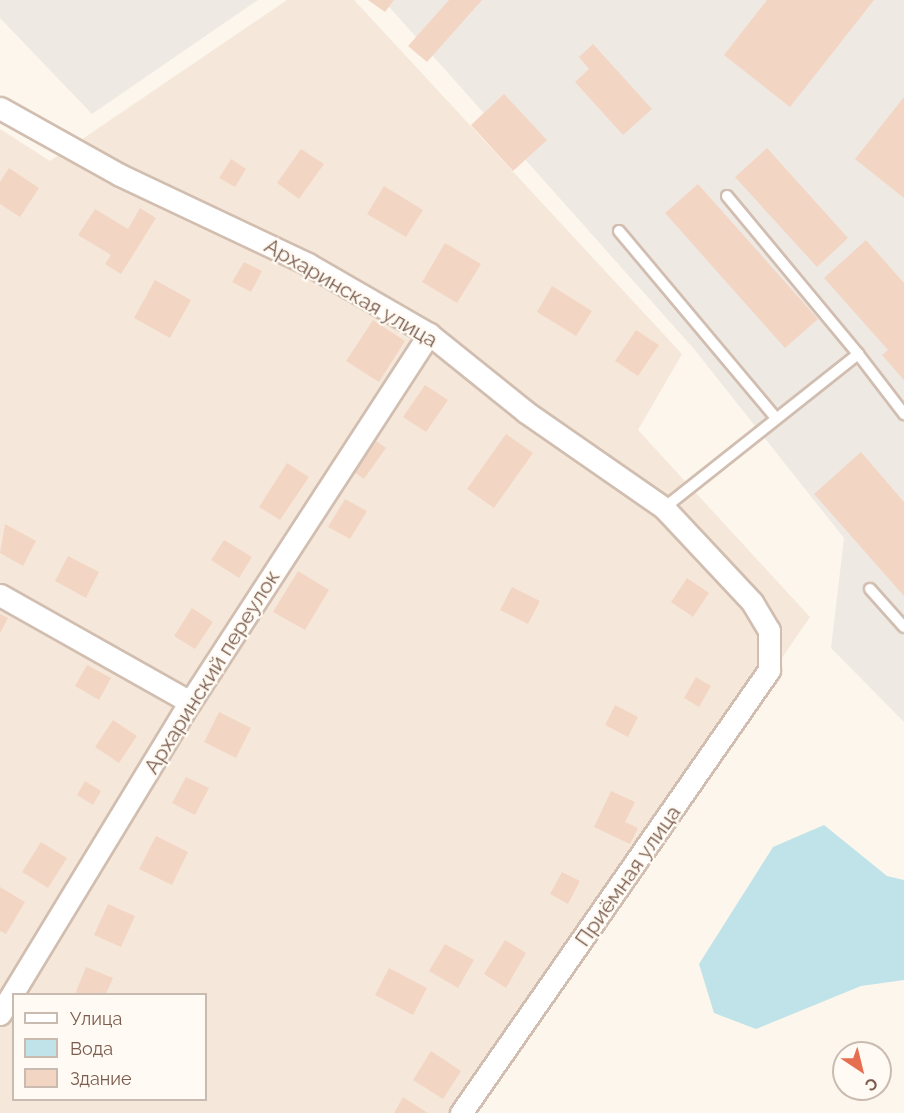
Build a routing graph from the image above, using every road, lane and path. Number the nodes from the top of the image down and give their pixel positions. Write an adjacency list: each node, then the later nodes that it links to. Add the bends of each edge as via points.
1 (0, 108): 4 (street, Архаринская улица, via 120,175 308,264)
2 (727, 196): 5 (lane)
3 (620, 231): 7 (lane)
4 (429, 334): 8 (street, Архаринская улица, via 526,412); 13 (street, Архаринский переулок)
5 (858, 354): 6 (lane); 7 (lane)
6 (904, 414)
7 (775, 417): 8 (lane)
8 (664, 508): 12 (street, Архаринская улица, via 752,602)
9 (870, 589): 11 (lane)
10 (0, 595): 13 (street)
11 (904, 627)
12 (769, 630): 17 (street, Приёмная улица, via 769,670)
13 (190, 702): 14 (street, Архаринский переулок)
14 (13, 993)
15 (12, 994): 16 (street, Архаринский переулок)
16 (0, 1014)
17 (461, 1113)

